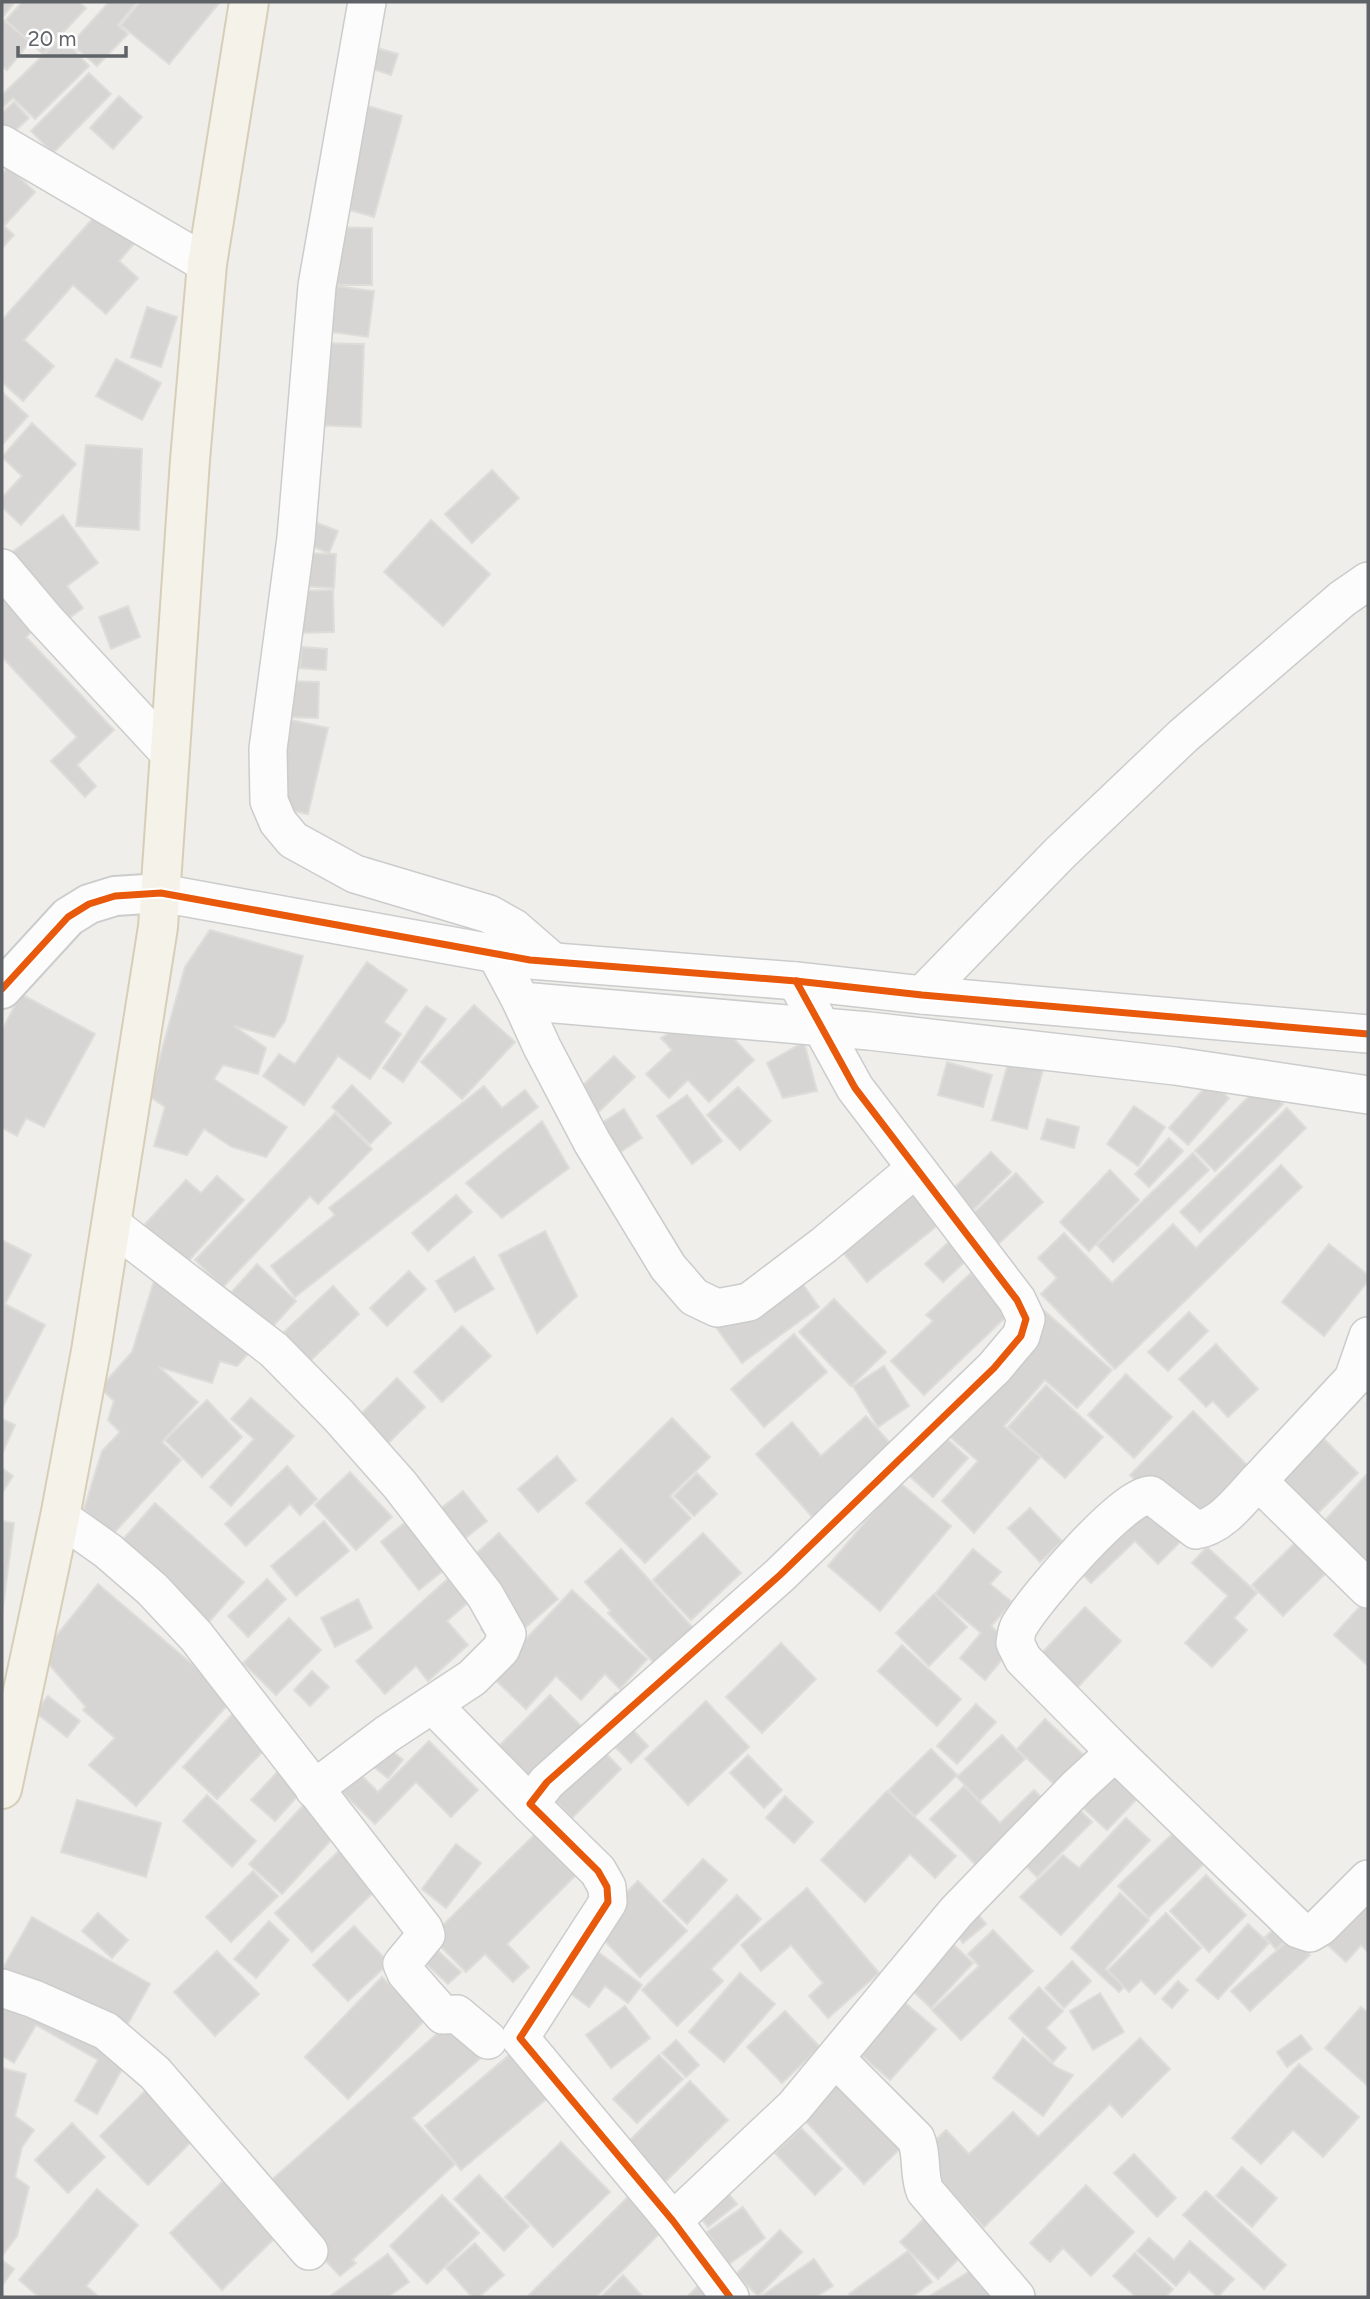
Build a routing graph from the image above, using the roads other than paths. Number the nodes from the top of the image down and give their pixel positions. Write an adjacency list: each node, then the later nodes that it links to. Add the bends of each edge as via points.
1 (249, 2): 4 (main road)
2 (367, 2): 10 (street, via 317,286 296,538 268,749 269,801 293,840 355,874 489,914 514,928)
3 (2, 144): 4 (street)
4 (207, 264): 7 (main road)
5 (2, 568): 7 (street)
6 (1368, 581): 13 (street, via 1183,736 1050,863)
7 (170, 754): 8 (main road)
8 (161, 893): 9 (street); 12 (street, via 115,896 89,904 68,917); 19 (main road)
9 (497, 956): 10 (street); 14 (street)
10 (552, 961): 11 (street)
11 (796, 981): 13 (street); 15 (street)
12 (2, 989)
13 (922, 995): 16 (street)
14 (521, 1001): 15 (street); 18 (street, via 592,1142 668,1267 694,1297 717,1308 749,1302)
15 (822, 1029): 17 (street, via 1175,1066); 18 (street, via 855,1088)
16 (1368, 1034)
17 (1368, 1095)
18 (916, 1168): 29 (street, via 1017,1300 1026,1319 1021,1336 780,1575 547,1782)
19 (111, 1224): 23 (main road); 25 (street, via 274,1350 400,1485 485,1595 507,1634 502,1649 472,1678)
20 (1368, 1336): 21 (street)
21 (1361, 1386): 22 (street)
22 (1258, 1481): 24 (street); 26 (street, via 1219,1520 1196,1530 1151,1495 1137,1498 1059,1574 1019,1625 1015,1643 1024,1659)
23 (60, 1517): 27 (street, via 152,1589 196,1636); 28 (main road)
24 (1368, 1590)
25 (433, 1705): 27 (street); 29 (street)
26 (1115, 1752): 30 (street, via 1298,1929 1311,1933 1320,1927); 33 (street, via 956,1912)
27 (314, 1788): 32 (street, via 424,1929 426,1935 405,1959 403,1968 443,2015 457,2014)
28 (2, 1789)
29 (530, 1804): 34 (street, via 598,1871 607,1887 608,1902 520,2038)
30 (1368, 1878)
31 (2, 1988): 35 (street, via 106,2031 126,2047 164,2083)
32 (488, 2040)
33 (835, 2059): 34 (street, via 794,2107); 37 (street, via 916,2139 925,2191)
34 (673, 2221): 36 (street)
35 (309, 2251)
36 (730, 2297)
37 (1016, 2297)

